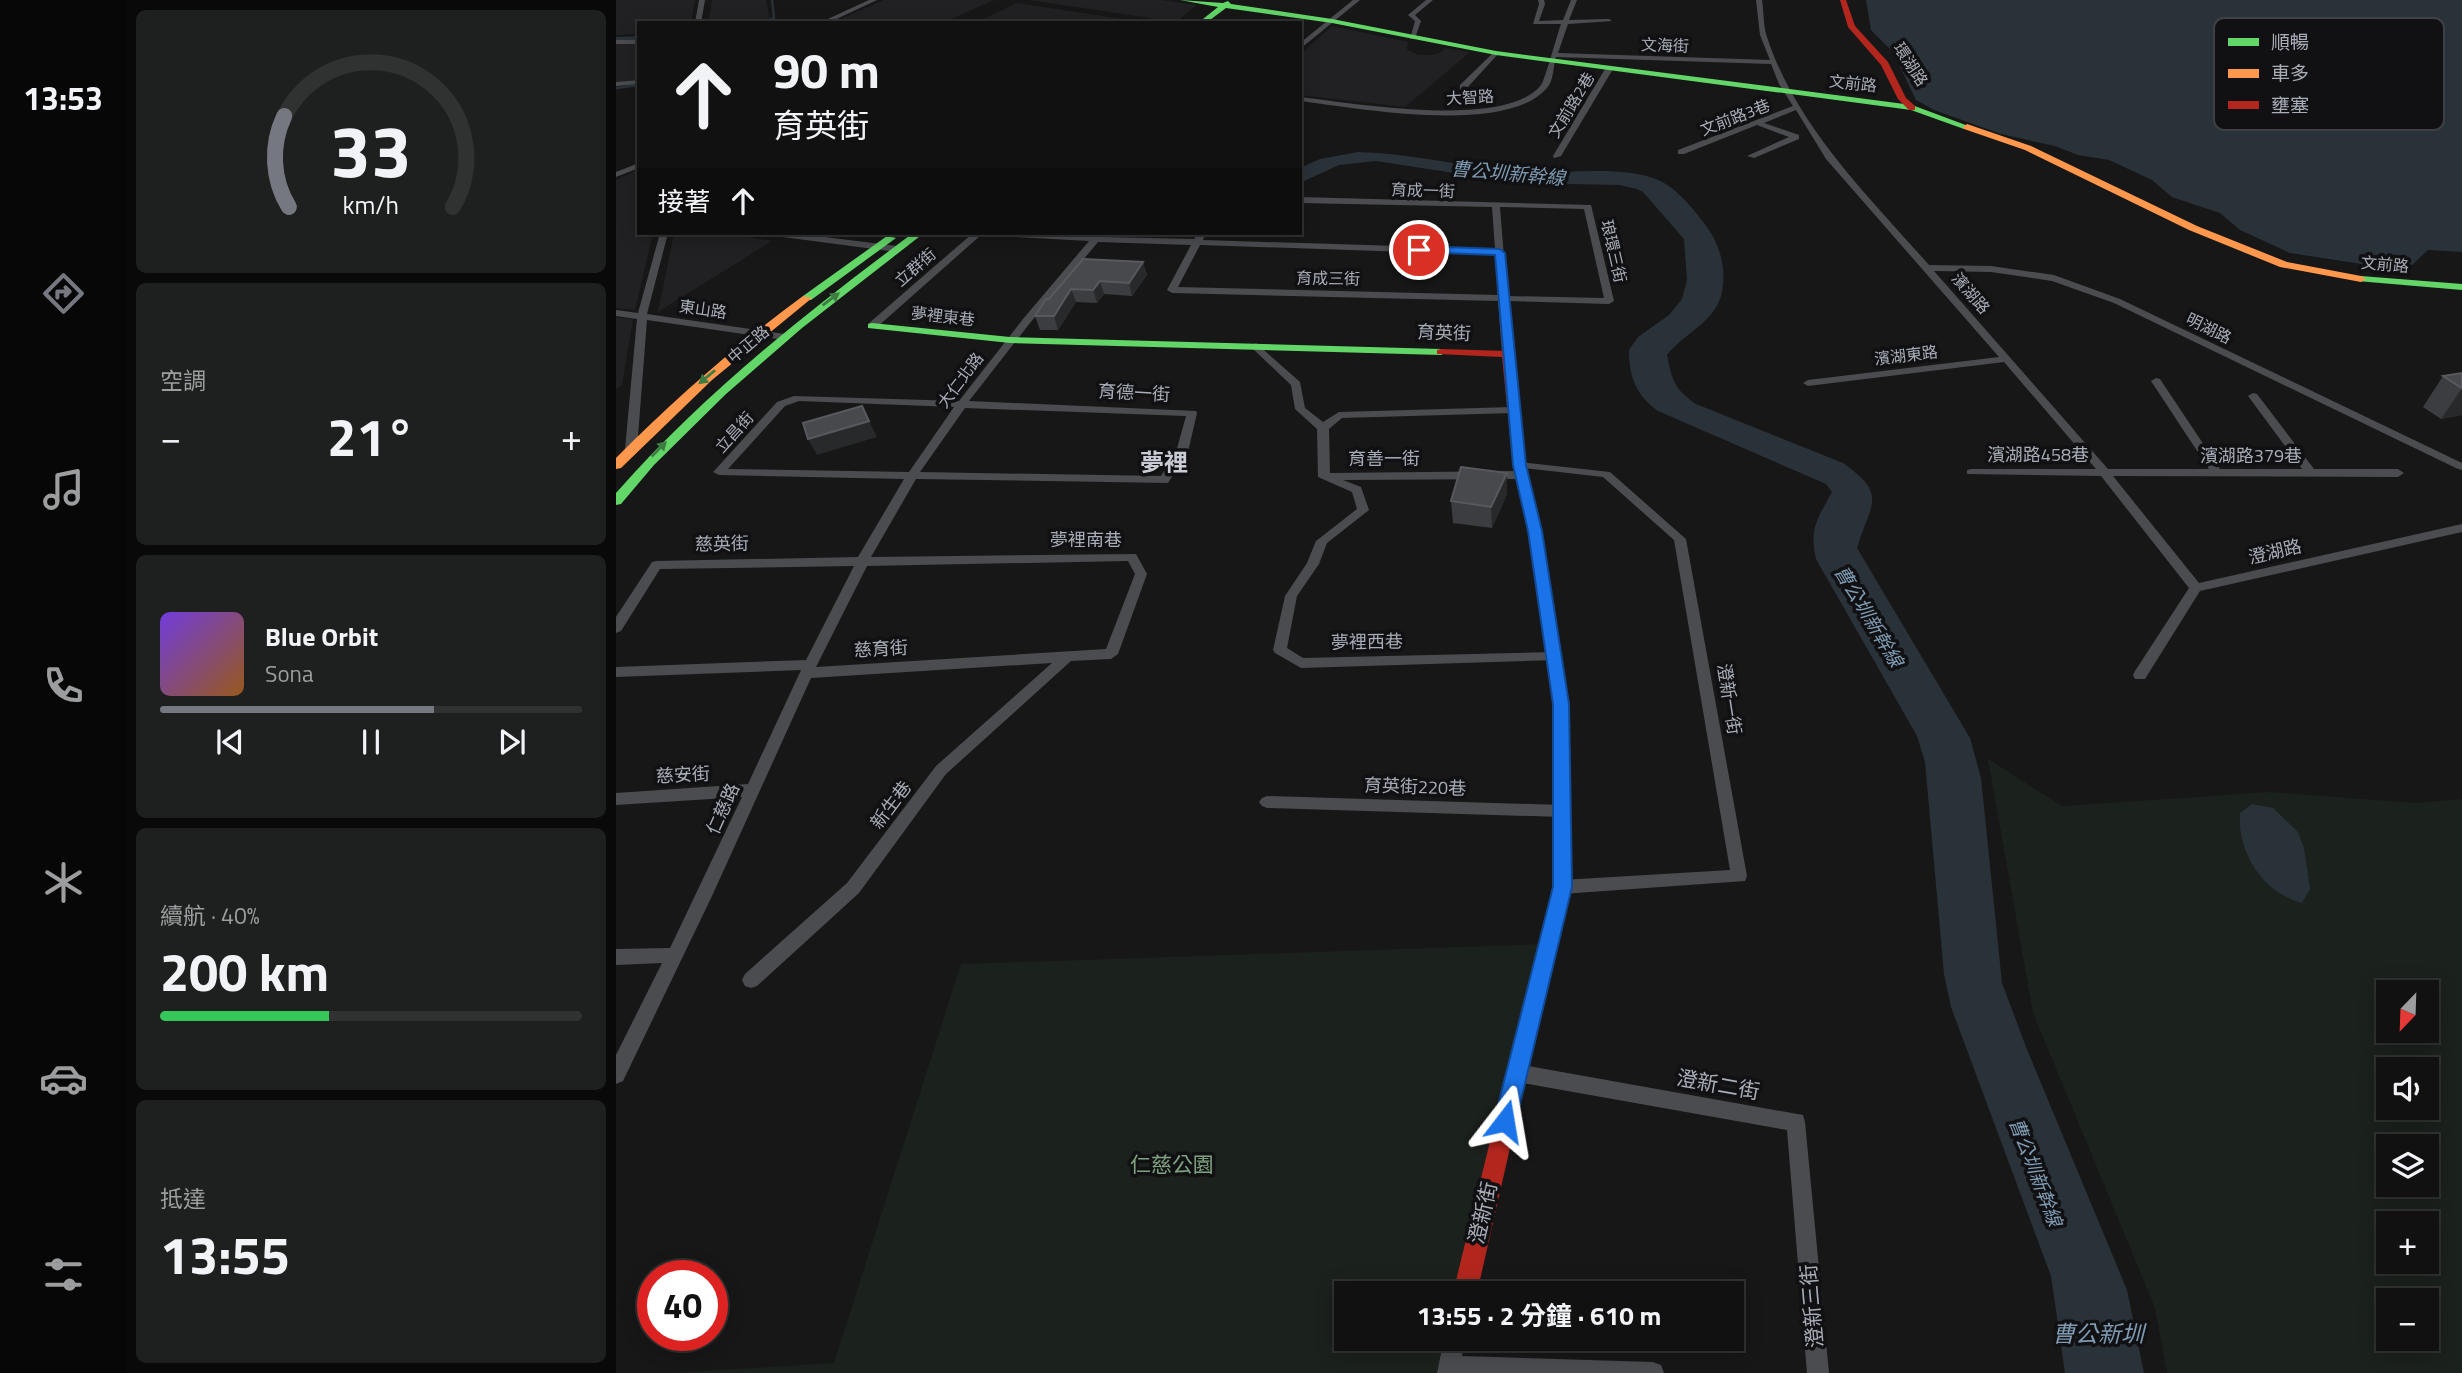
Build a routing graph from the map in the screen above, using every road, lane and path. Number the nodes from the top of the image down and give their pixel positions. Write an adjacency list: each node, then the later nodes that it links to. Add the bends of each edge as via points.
1 (702, 0): 12 (street)
2 (874, 0): 13 (street)
3 (1184, 0): 11 (street, 文前路)
4 (1357, 0): 17 (street)
5 (1430, 0): 19 (street, via 1411,15 1418,21)
6 (1541, 0): 18 (street, via 1535,23)
7 (1574, 0): 18 (street, 大智路)
8 (1759, 0): 25 (street, 濱湖路, via 1763,35)
9 (1843, 0): 33 (street, 環湖路, via 1852,27 1885,64 1904,102)
10 (1853, 0): 33 (street, 環湖路, via 1859,25 1892,63 1914,102)
11 (1222, 2): 14 (street); 15 (street); 17 (street, 文前路)
12 (698, 21)
13 (827, 21)
14 (1192, 21)
15 (1203, 21)
16 (1609, 21): 18 (street)
17 (1332, 22): 19 (street, 文前路); 22 (street)
18 (1565, 24): 24 (street, 大智路)
19 (1412, 38): 23 (street, 文前路)
20 (616, 42): 21 (street)
21 (637, 42)
22 (1302, 45)
23 (1496, 53): 24 (street, 文前路); 29 (street)
24 (1553, 57): 25 (street, 文海街); 26 (street, 文前路); 31 (street, 大智路, via 1546,85 1538,94 1492,112 1438,113)
25 (1775, 62): 30 (street, 濱湖路)
26 (1609, 69): 30 (street, 文前路); 36 (street, 文前路2巷)
27 (637, 82): 28 (street)
28 (616, 84)
29 (1463, 87)
30 (1789, 93): 32 (street, 濱湖路); 33 (street, 文前路)
31 (1302, 99)
32 (1798, 107): 34 (street, 文前路3巷); 52 (street, 濱湖路, via 1829,156)
33 (1912, 108): 53 (street, 文前路, via 2028,148 2193,228 2284,265 2369,282)
34 (1758, 123): 35 (street, 文前路3巷); 37 (street, via 1796,137)
35 (1681, 152)
36 (1557, 156)
37 (1751, 156)
38 (637, 166): 39 (street)
39 (616, 176)
40 (1302, 200): 41 (street, 育成一街)
41 (1496, 206): 42 (street, 育成一街); 51 (street)
42 (1588, 207): 55 (street, 琅環三街)
43 (663, 235): 57 (street)
44 (790, 235): 50 (street)
45 (978, 235): 58 (street, 立群街)
46 (1059, 235): 47 (street, 立群街)
47 (1098, 236): 48 (street, 立群街); 61 (street, 大仁北路)
48 (1199, 237): 51 (street, 立群街); 54 (street, 育成三街, via 1172,290)
49 (898, 241): 50 (street, 中正路); 60 (street, 中正路, one-way to 49)
50 (879, 247): 59 (street, 中正路)
51 (1500, 253): 54 (street)
52 (1928, 268): 64 (street, 濱湖路); 73 (street, 明湖路, via 1991,269 2054,278 2104,297)
53 (2462, 288)
54 (1504, 298): 55 (street, 育成三街); 63 (street)
55 (1609, 301)
56 (616, 313): 57 (street, 東山路)
57 (642, 316): 59 (street, 東山路); 71 (street)
58 (872, 326): 61 (street, 夢裡東巷)
59 (758, 333): 60 (street, 東山路); 71 (street, 中正路, one-way to 71)
60 (785, 337): 82 (street, 中正路, one-way to 60, via 645,463 709,400)
61 (1010, 340): 62 (street, 育英街); 68 (street, 大仁北路)
62 (1256, 346): 63 (street, 育英街); 70 (street, via 1296,384 1300,409)
63 (1507, 354): 69 (street)
64 (2007, 359): 66 (street, 濱湖東路); 76 (street, 濱湖路)
65 (2156, 381): 77 (street)
66 (1808, 383)
67 (2253, 396): 78 (street)
68 (961, 404): 80 (street, 大仁北路); 80 (street, 立昌街, via 794,398 781,404 719,472); 80 (street, 育德一街, via 1192,413 1182,452 1164,480)
69 (1513, 410): 70 (street, via 1339,415); 74 (street)
70 (1323, 428): 81 (street, 育善一街)
71 (631, 449): 72 (street, 中正路)
72 (616, 465)
73 (2462, 467)
74 (1520, 470): 81 (street, 育善一街); 88 (street, via 1535,531); 97 (street, 澄新一街, via 1606,474 1681,539 1739,876)
75 (1971, 472): 76 (street, 濱湖路458巷)
76 (2105, 473): 77 (street, 濱湖路379巷); 85 (street, 濱湖路)
77 (2217, 473): 78 (street, 濱湖路379巷)
78 (2311, 473): 79 (street, 濱湖路379巷)
79 (2398, 473)
80 (912, 477): 84 (street, 大仁北路)
81 (1324, 477): 88 (street, 夢裡西巷, via 1357,490 1363,510 1322,541 1291,596 1280,650 1301,663)
82 (616, 501)
83 (2462, 528): 85 (street, 澄湖路)
84 (865, 559): 86 (street, 慈英街, via 656,565); 87 (street, 夢裡南巷, via 1132,557 1141,574 1111,654); 90 (street, 仁慈路)
85 (2196, 587): 92 (street)
86 (616, 628)
87 (1067, 657): 89 (street, 夢裡南巷); 100 (street, 新生巷, via 941,770 853,888)
88 (1553, 657): 96 (street, via 1561,704)
89 (958, 664): 90 (street, 慈育街)
90 (808, 669): 91 (street); 93 (street, 仁慈路)
91 (616, 672)
92 (2140, 674)
93 (752, 790): 94 (street, 慈安街); 98 (street, 仁慈路)
94 (616, 799)
95 (1267, 802): 96 (street, 育英街220巷)
96 (1562, 811): 97 (street)
97 (1563, 887): 101 (street, 澄新街)
98 (674, 955): 99 (street); 102 (street, 仁慈路)
99 (616, 957)
100 (751, 980)
101 (1517, 1073): 103 (street, 澄新二街, via 1796,1122); 104 (street, 澄新街)
102 (616, 1075)
103 (1805, 1239): 108 (street, 澄新三街)
104 (1468, 1281)
105 (1452, 1351): 106 (street)
106 (1448, 1370): 107 (street)
107 (1653, 1373)
108 (1818, 1373)

